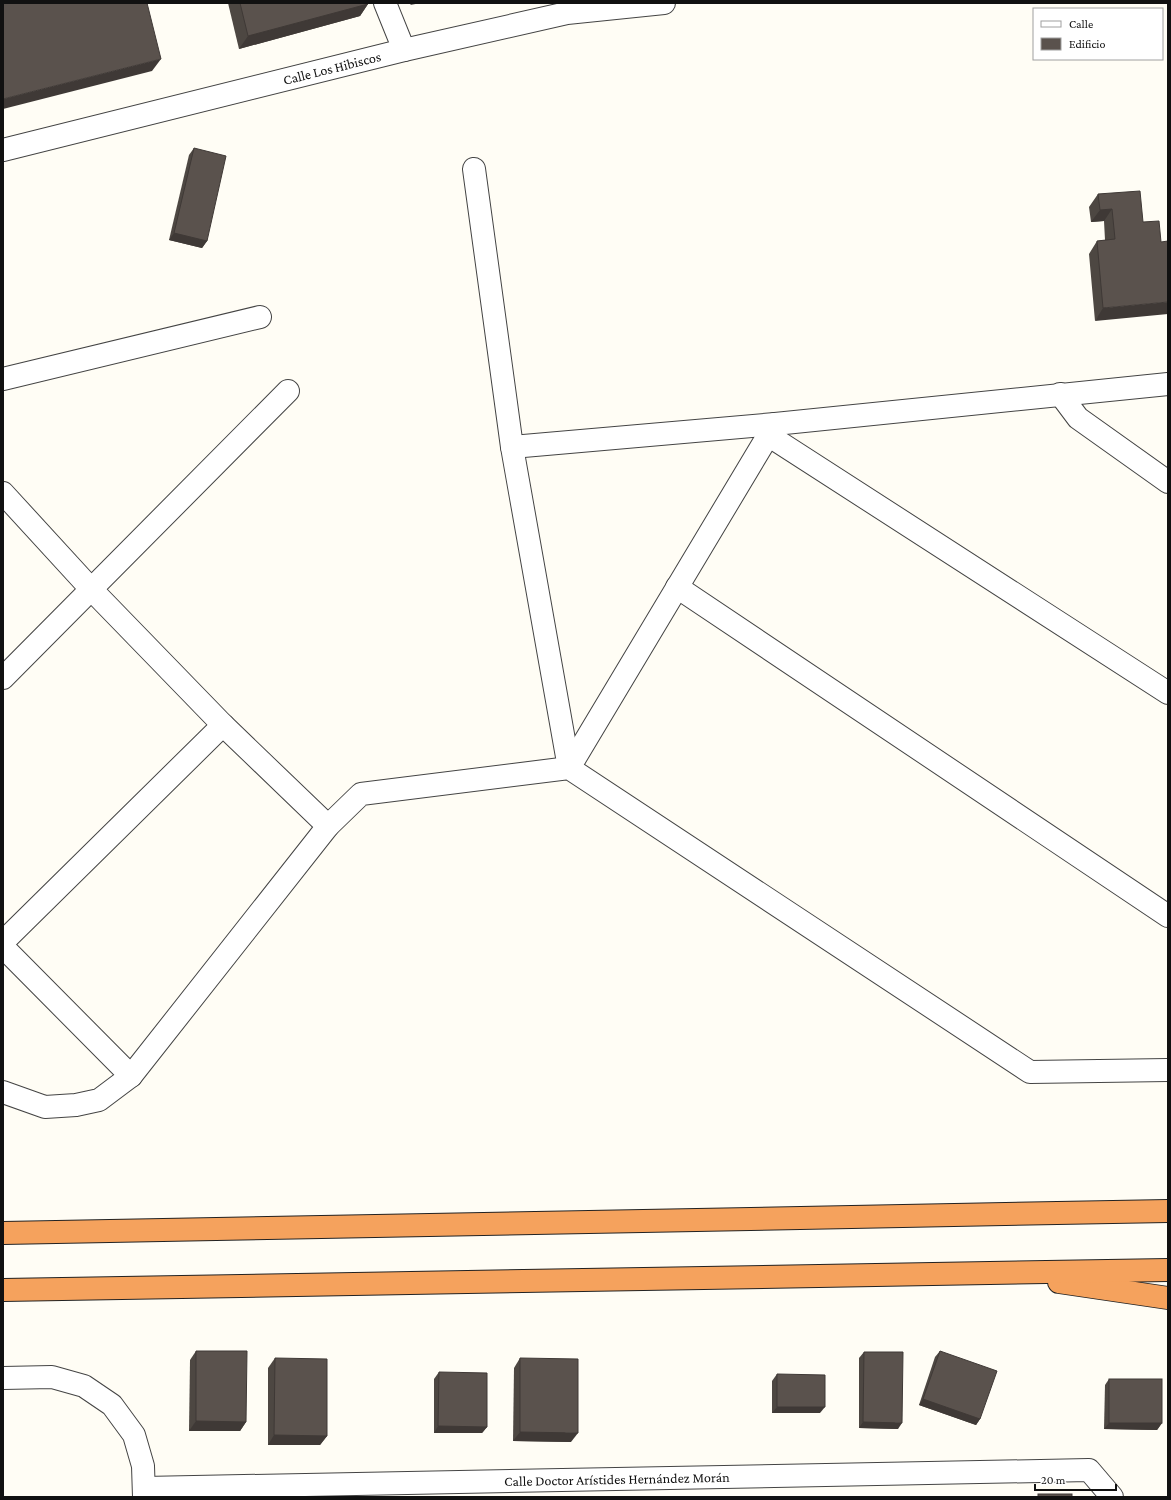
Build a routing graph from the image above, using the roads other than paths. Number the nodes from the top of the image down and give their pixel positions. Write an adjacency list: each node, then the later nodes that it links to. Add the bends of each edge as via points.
1 (385, 3): 3 (street)
2 (664, 3): 3 (street, Calle Los Hibiscos, via 567,13)
3 (404, 50): 4 (street, Calle Los Hibiscos)
4 (3, 150)
5 (474, 169): 12 (street)
6 (260, 317): 7 (street)
7 (3, 379)
8 (1168, 384): 10 (street)
9 (288, 391): 16 (street)
10 (1060, 394): 11 (street); 13 (street, via 1078,418)
11 (772, 430): 12 (street); 15 (street); 18 (street)
12 (512, 446): 20 (street)
13 (1168, 482)
14 (3, 493): 16 (street)
15 (677, 587): 20 (street); 22 (street)
16 (91, 589): 17 (street); 19 (street)
17 (3, 678)
18 (1168, 693)
19 (223, 726): 21 (street); 23 (street)
20 (569, 768): 21 (street, via 361,794); 25 (street, via 1030,1072)
21 (328, 826): 26 (street)
22 (1168, 916)
23 (3, 942)
24 (3, 948): 26 (street)
25 (1168, 1070)
26 (131, 1076): 27 (street, via 99,1100 76,1105 45,1107)
27 (3, 1092)
28 (1168, 1211): 29 (highway)
29 (3, 1233)
30 (1168, 1270): 31 (highway)
31 (1000, 1273): 32 (highway); 33 (highway)
32 (3, 1290)
33 (1168, 1298)
34 (3, 1378): 35 (street, via 52,1377 84,1386 112,1405 134,1435 143,1466)
35 (144, 1492): 36 (street, Calle Doctor Arístides Hernández Morán, via 1089,1470)
36 (1112, 1497)

